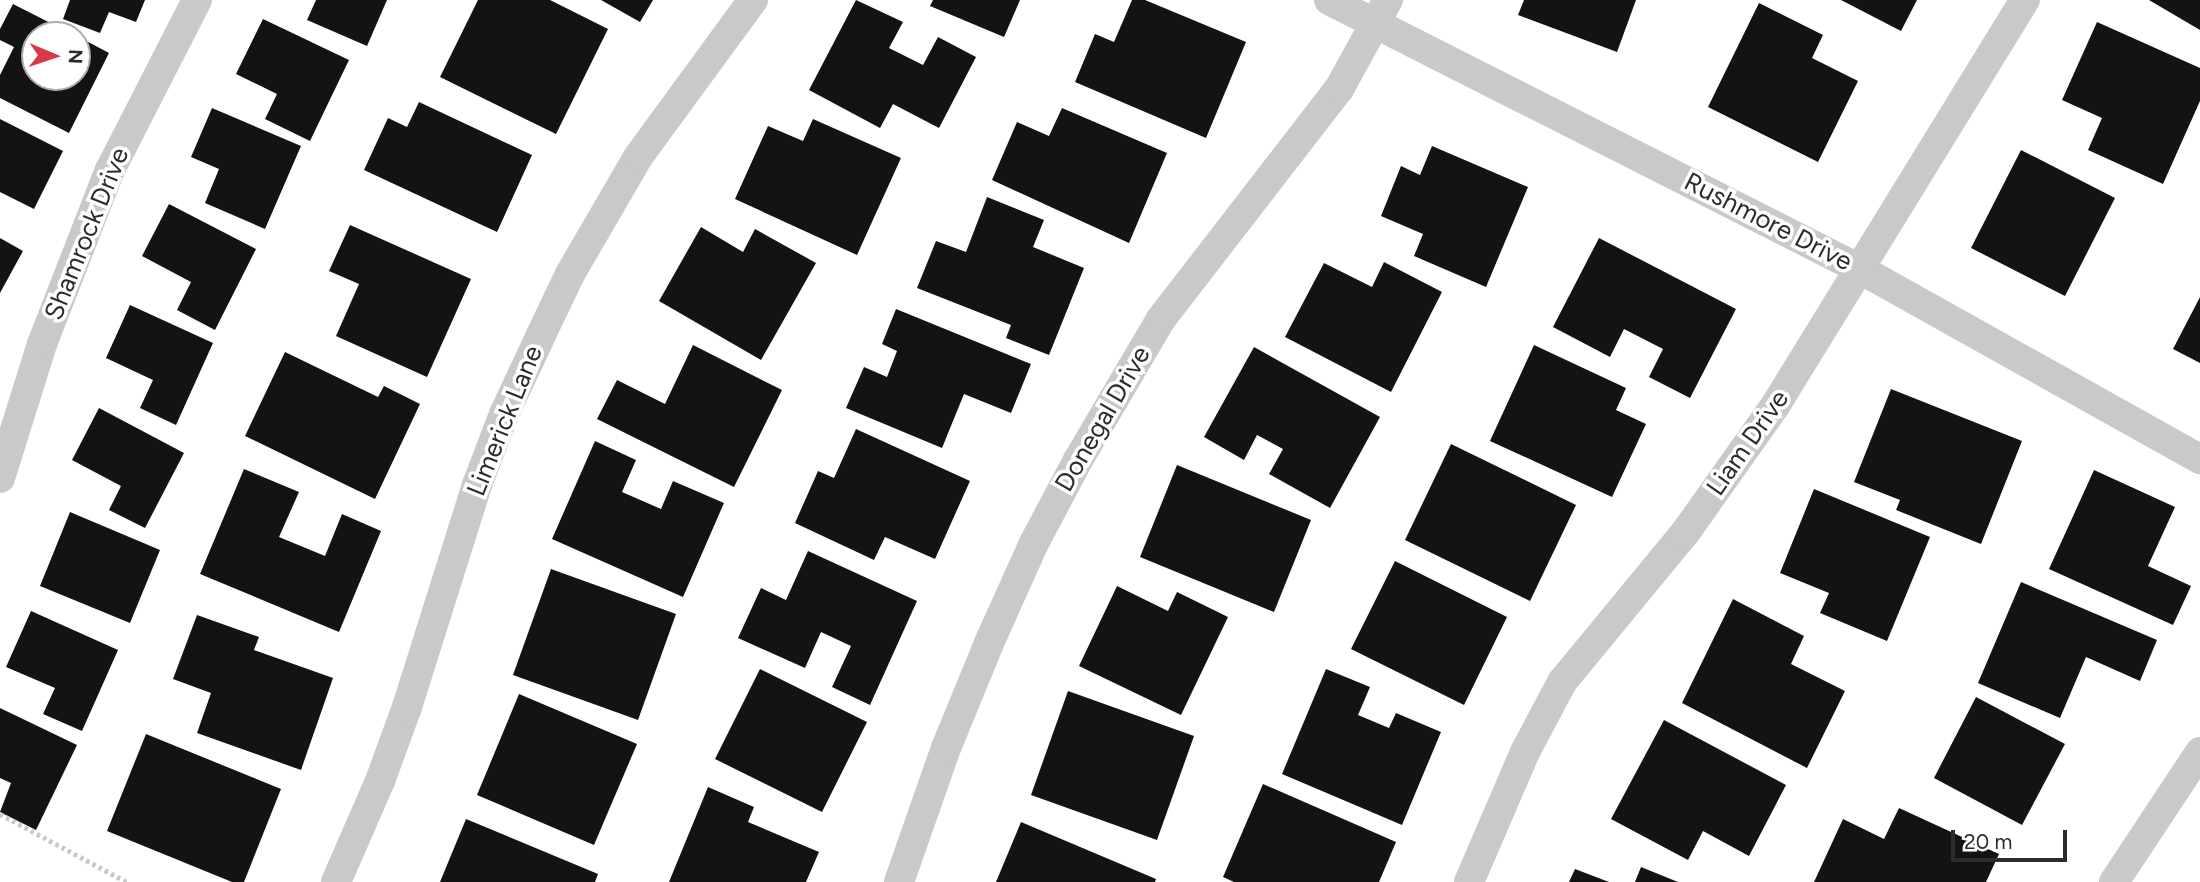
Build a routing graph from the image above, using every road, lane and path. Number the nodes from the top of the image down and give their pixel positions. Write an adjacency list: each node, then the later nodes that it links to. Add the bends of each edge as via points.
1 (197, 0): 8 (street, Shamrock Drive, via 110,170 43,344)
2 (753, 0): 12 (street, Limerick Lane, via 638,158 570,274 534,348 477,485 380,781)
3 (1328, 0): 5 (street, Rushmore Drive)
4 (2025, 0): 6 (street, Liam Drive)
5 (1380, 11): 6 (street, Rushmore Drive); 13 (street, Donegal Drive, via 1339,89 1161,319 1078,460 989,642)
6 (1858, 268): 7 (street, Rushmore Drive); 14 (street, Liam Drive, via 1775,406 1685,534 1562,682 1525,752)
7 (2200, 459)
8 (0, 478)
9 (2200, 752): 15 (street)
10 (0, 814): 11 (path)
11 (127, 882)
12 (336, 882)
13 (899, 882)
14 (1469, 882)
15 (2114, 882)

